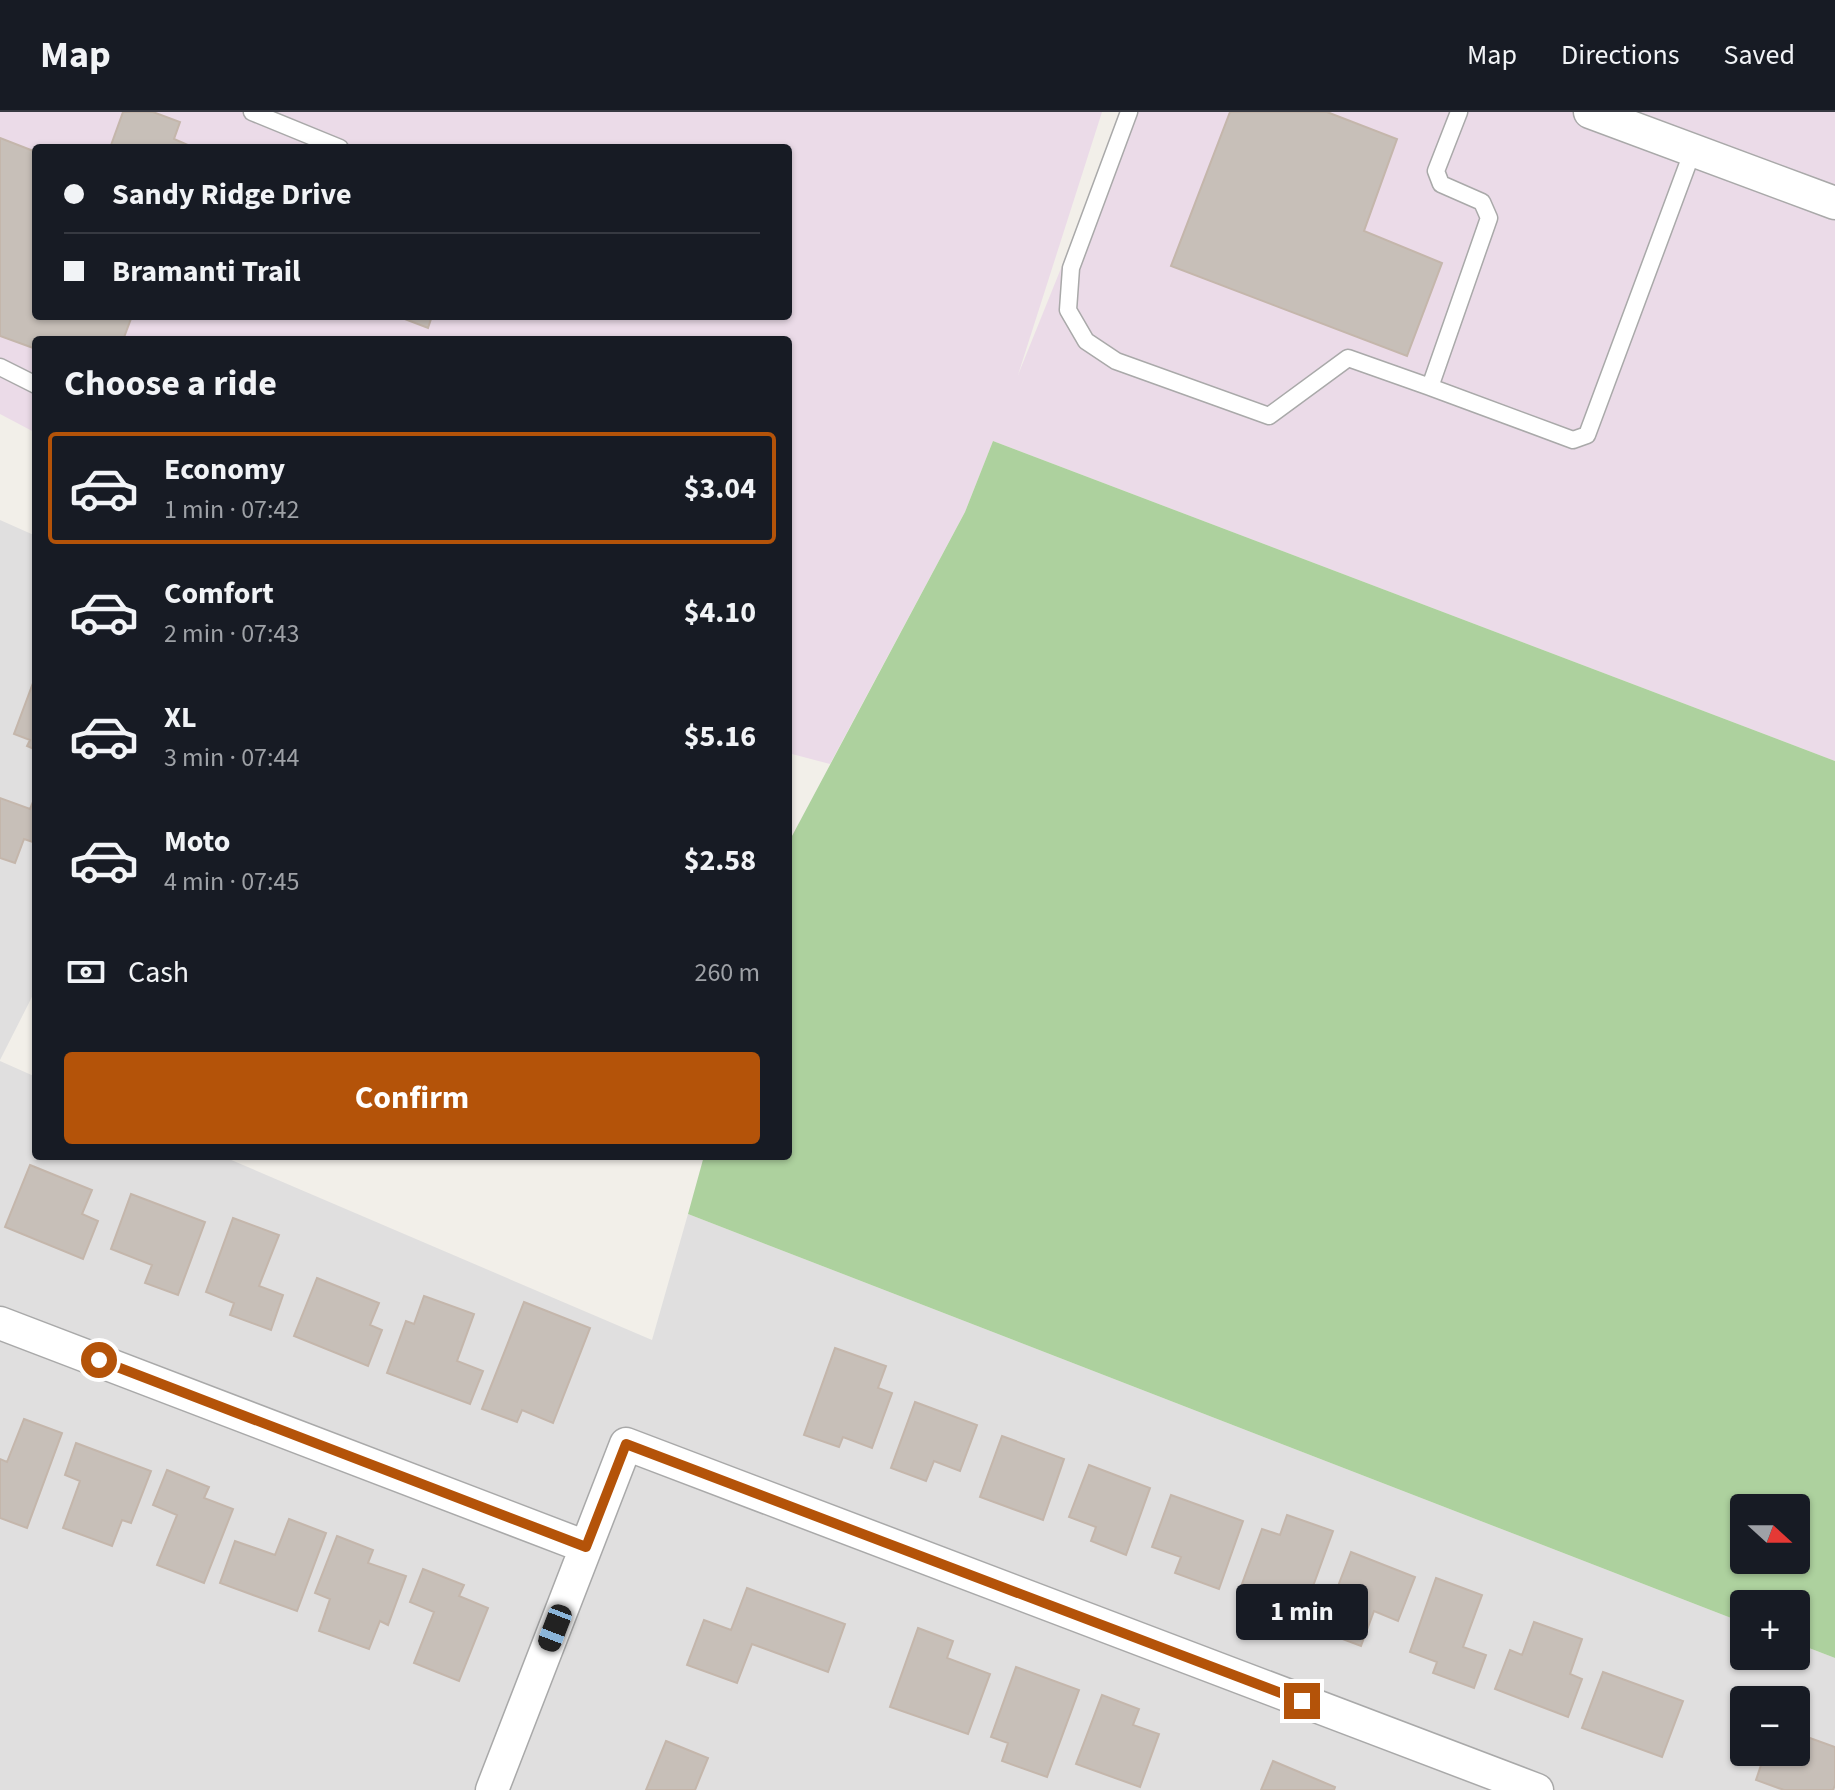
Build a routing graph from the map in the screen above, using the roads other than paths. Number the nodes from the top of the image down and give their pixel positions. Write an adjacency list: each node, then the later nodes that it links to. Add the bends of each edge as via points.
1 (252, 112): 5 (lane)
2 (1129, 112): 10 (lane, via 1071,268 1068,310 1086,341 1116,361 1269,416 1348,358)
3 (1459, 112): 10 (lane, via 1436,171 1441,184 1482,202 1489,218)
4 (1590, 112): 6 (street)
5 (330, 144)
6 (1693, 150): 7 (street); 10 (lane, via 1587,435 1573,440)
7 (1835, 203)
8 (0, 367): 9 (lane)
9 (32, 383)
10 (1430, 387)
11 (0, 1323): 12 (street)
12 (586, 1547): 13 (street); 14 (street, via 626,1444)
13 (492, 1790)
14 (1537, 1790)

